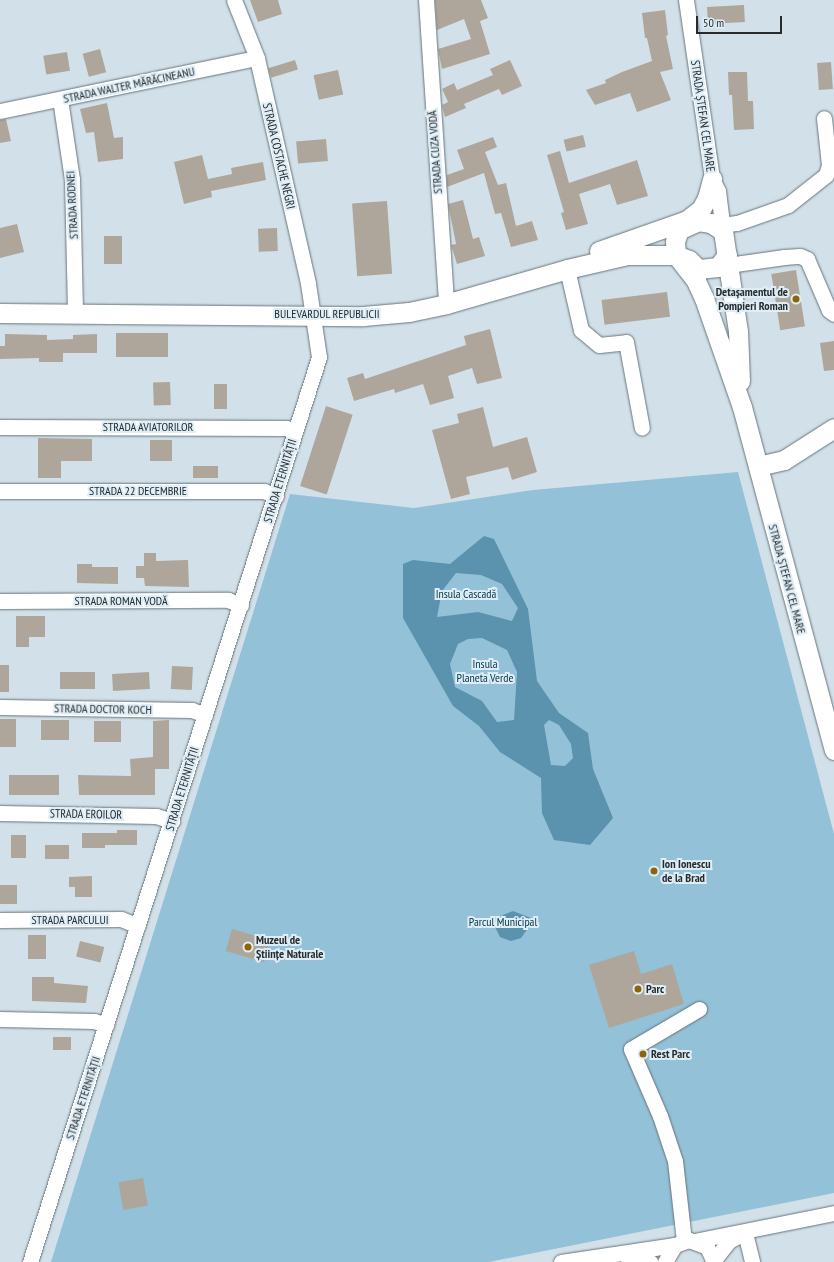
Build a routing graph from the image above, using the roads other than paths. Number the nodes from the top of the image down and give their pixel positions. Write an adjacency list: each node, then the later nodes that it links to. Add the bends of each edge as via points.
1 (234, 0): 4 (street, STRADA COSTACHE NEGRI)
2 (426, 0): 15 (street, STRADA CUZA VODĂ)
3 (686, 0): 8 (street, STRADA ȘTEFAN CEL MARE)
4 (257, 58): 5 (street, STRADA WALTER MĂRĂCINEANU); 21 (street, STRADA COSTACHE NEGRI)
5 (60, 99): 6 (street, STRADA WALTER MĂRĂCINEANU); 18 (street, STRADA RODNEI, via 72,179)
6 (0, 112)
7 (824, 118): 10 (street, via 829,165 826,175 788,205)
8 (712, 179): 9 (main road, via 707,198); 10 (street, STRADA ȘTEFAN CEL MARE, via 718,191)
9 (692, 220): 10 (main road); 11 (main road); 12 (main road, via 679,230)
10 (723, 228): 13 (main road)
11 (633, 239): 12 (main road, via 654,236); 14 (main road, via 596,252)
12 (675, 248): 13 (main road, via 698,269); 14 (main road, BULEVARDUL REPUBLICII, via 627,255); 22 (main road, via 704,298)
13 (722, 263): 20 (street, via 800,256 807,259 829,310); 22 (main road, via 724,298 738,355)
14 (566, 269): 15 (main road, BULEVARDUL REPUBLICII); 24 (street, via 581,330 599,345 626,342)
15 (446, 304): 21 (main road, BULEVARDUL REPUBLICII, via 409,312 363,316)
16 (0, 308): 17 (main road, BULEVARDUL REPUBLICII)
17 (19, 311): 18 (main road, BULEVARDUL REPUBLICII); 19 (main road, BULEVARDUL REPUBLICII)
18 (75, 312): 21 (main road, BULEVARDUL REPUBLICII)
19 (0, 313)
20 (834, 314)
21 (314, 315): 26 (street, STRADA ETERNITĂȚII, via 319,356)
22 (742, 407): 27 (main road, STRADA ȘTEFAN CEL MARE)
23 (0, 427): 26 (street, STRADA AVIATORILOR, via 286,428)
24 (642, 428)
25 (834, 428): 27 (main road, via 784,460)
26 (295, 431): 29 (street, STRADA ETERNITĂȚII)
27 (758, 466): 34 (main road, STRADA ȘTEFAN CEL MARE)
28 (0, 491): 29 (street, STRADA 22 DECEMBRIE, via 264,491)
29 (276, 496): 31 (street, STRADA ETERNITĂȚII)
30 (0, 601): 31 (street, STRADA ROMAN VODĂ, via 228,600)
31 (241, 605): 33 (street, STRADA ETERNITĂȚII)
32 (0, 707): 33 (street, STRADA DOCTOR KOCH, via 192,710)
33 (205, 715): 36 (street, STRADA ETERNITĂȚII)
34 (834, 750)
35 (0, 813): 36 (street, STRADA EROILOR, via 156,816)
36 (172, 821): 38 (street, STRADA ETERNITĂȚII)
37 (0, 920): 38 (street, STRADA PARCULUI, via 121,919)
38 (138, 926): 41 (street, STRADA ETERNITĂȚII)
39 (699, 1009): 44 (street, via 631,1049 660,1116 675,1161)
40 (0, 1019): 41 (street, via 94,1021)
41 (106, 1024): 47 (street, STRADA ETERNITĂȚII)
42 (834, 1212): 43 (street)
43 (748, 1231): 44 (street); 46 (street, via 729,1241); 51 (street)
44 (684, 1242): 45 (street); 46 (street, via 707,1247); 50 (street)
45 (610, 1255): 48 (street); 49 (street)
46 (714, 1261)
47 (30, 1262)
48 (561, 1262)
49 (650, 1262)
50 (665, 1262)
51 (752, 1262)

